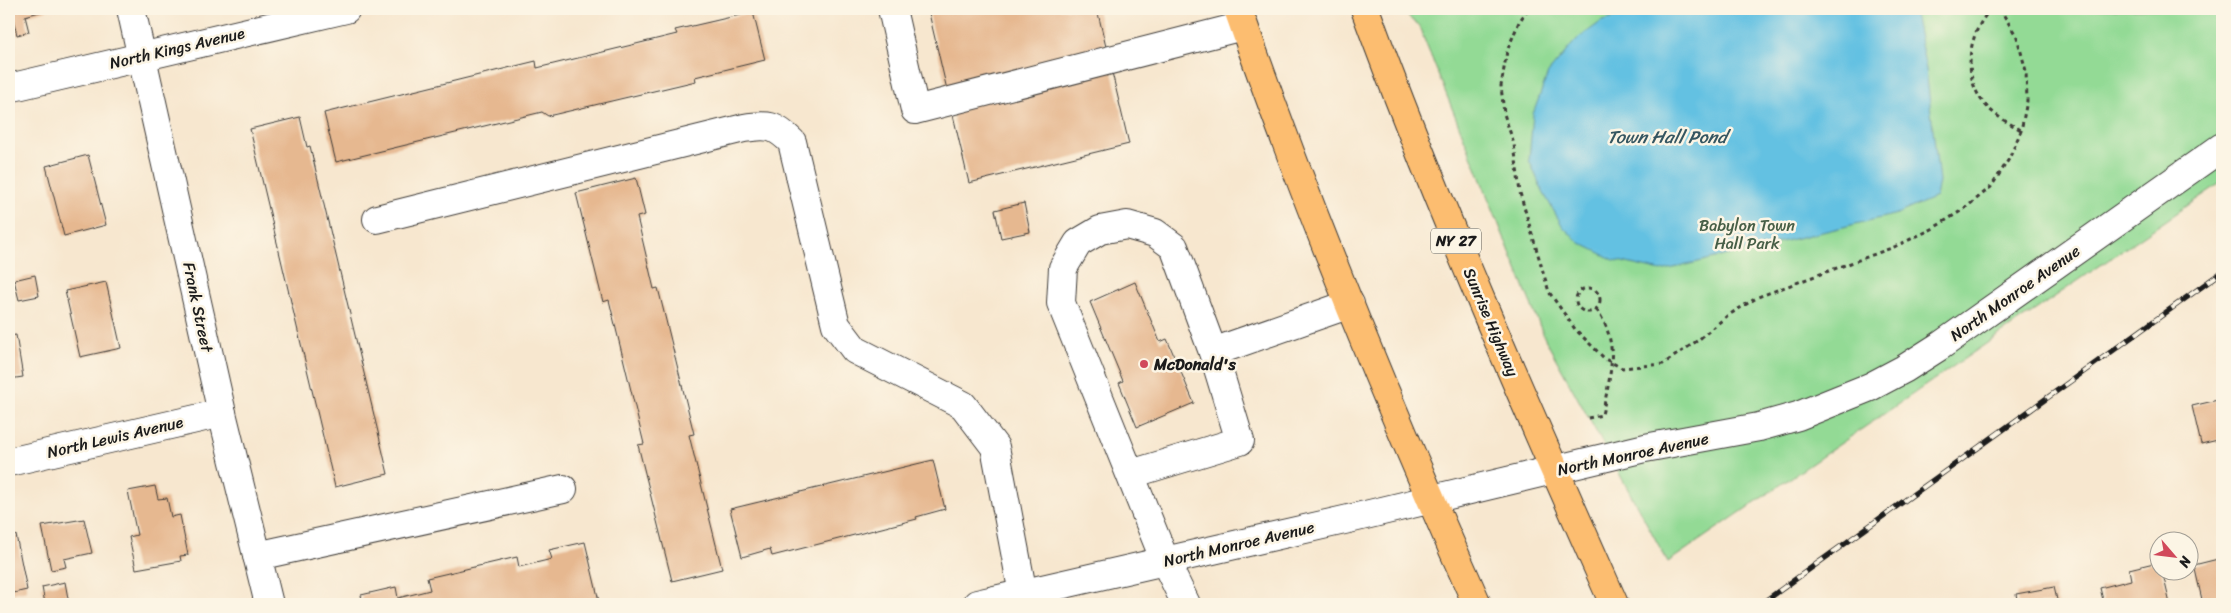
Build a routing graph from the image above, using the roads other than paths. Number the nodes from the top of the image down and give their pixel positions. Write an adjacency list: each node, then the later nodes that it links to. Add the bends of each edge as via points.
1 (130, 9): 6 (street, Frank Street)
2 (346, 9): 6 (street, North Kings Avenue)
3 (892, 9): 5 (street, via 915,110)
4 (1365, 9): 14 (highway, Sunrise Highway / NY 27, via 1446,217)
5 (1240, 17): 10 (highway)
6 (143, 56): 7 (street, North Kings Avenue); 12 (street, Frank Street)
7 (9, 88)
8 (2222, 147): 14 (street, North Monroe Avenue, via 1940,346 1870,387 1798,416 1759,427 1645,448)
9 (376, 218): 20 (street, via 744,128 765,125 780,130 792,142 836,325 856,350 963,405 995,447)
10 (1350, 304): 11 (street); 17 (highway)
11 (1214, 352): 15 (street, via 1240,441); 15 (street, via 1174,247 1155,233 1127,225 1100,230 1078,243 1063,268 1061,303)
12 (222, 413): 13 (street, North Lewis Avenue); 18 (street, Frank Street)
13 (9, 462)
14 (1554, 470): 17 (street, North Monroe Avenue); 25 (highway, Sunrise Highway / NY 27)
15 (1131, 474): 19 (street)
16 (563, 489): 18 (street)
17 (1431, 499): 19 (street, North Monroe Avenue); 24 (highway)
18 (257, 556): 21 (street, Frank Street)
19 (1165, 561): 20 (street, North Monroe Avenue); 23 (street)
20 (1023, 594): 22 (street, North Monroe Avenue)
21 (269, 604)
22 (977, 604)
23 (1186, 604)
24 (1477, 604)
25 (1614, 604)

